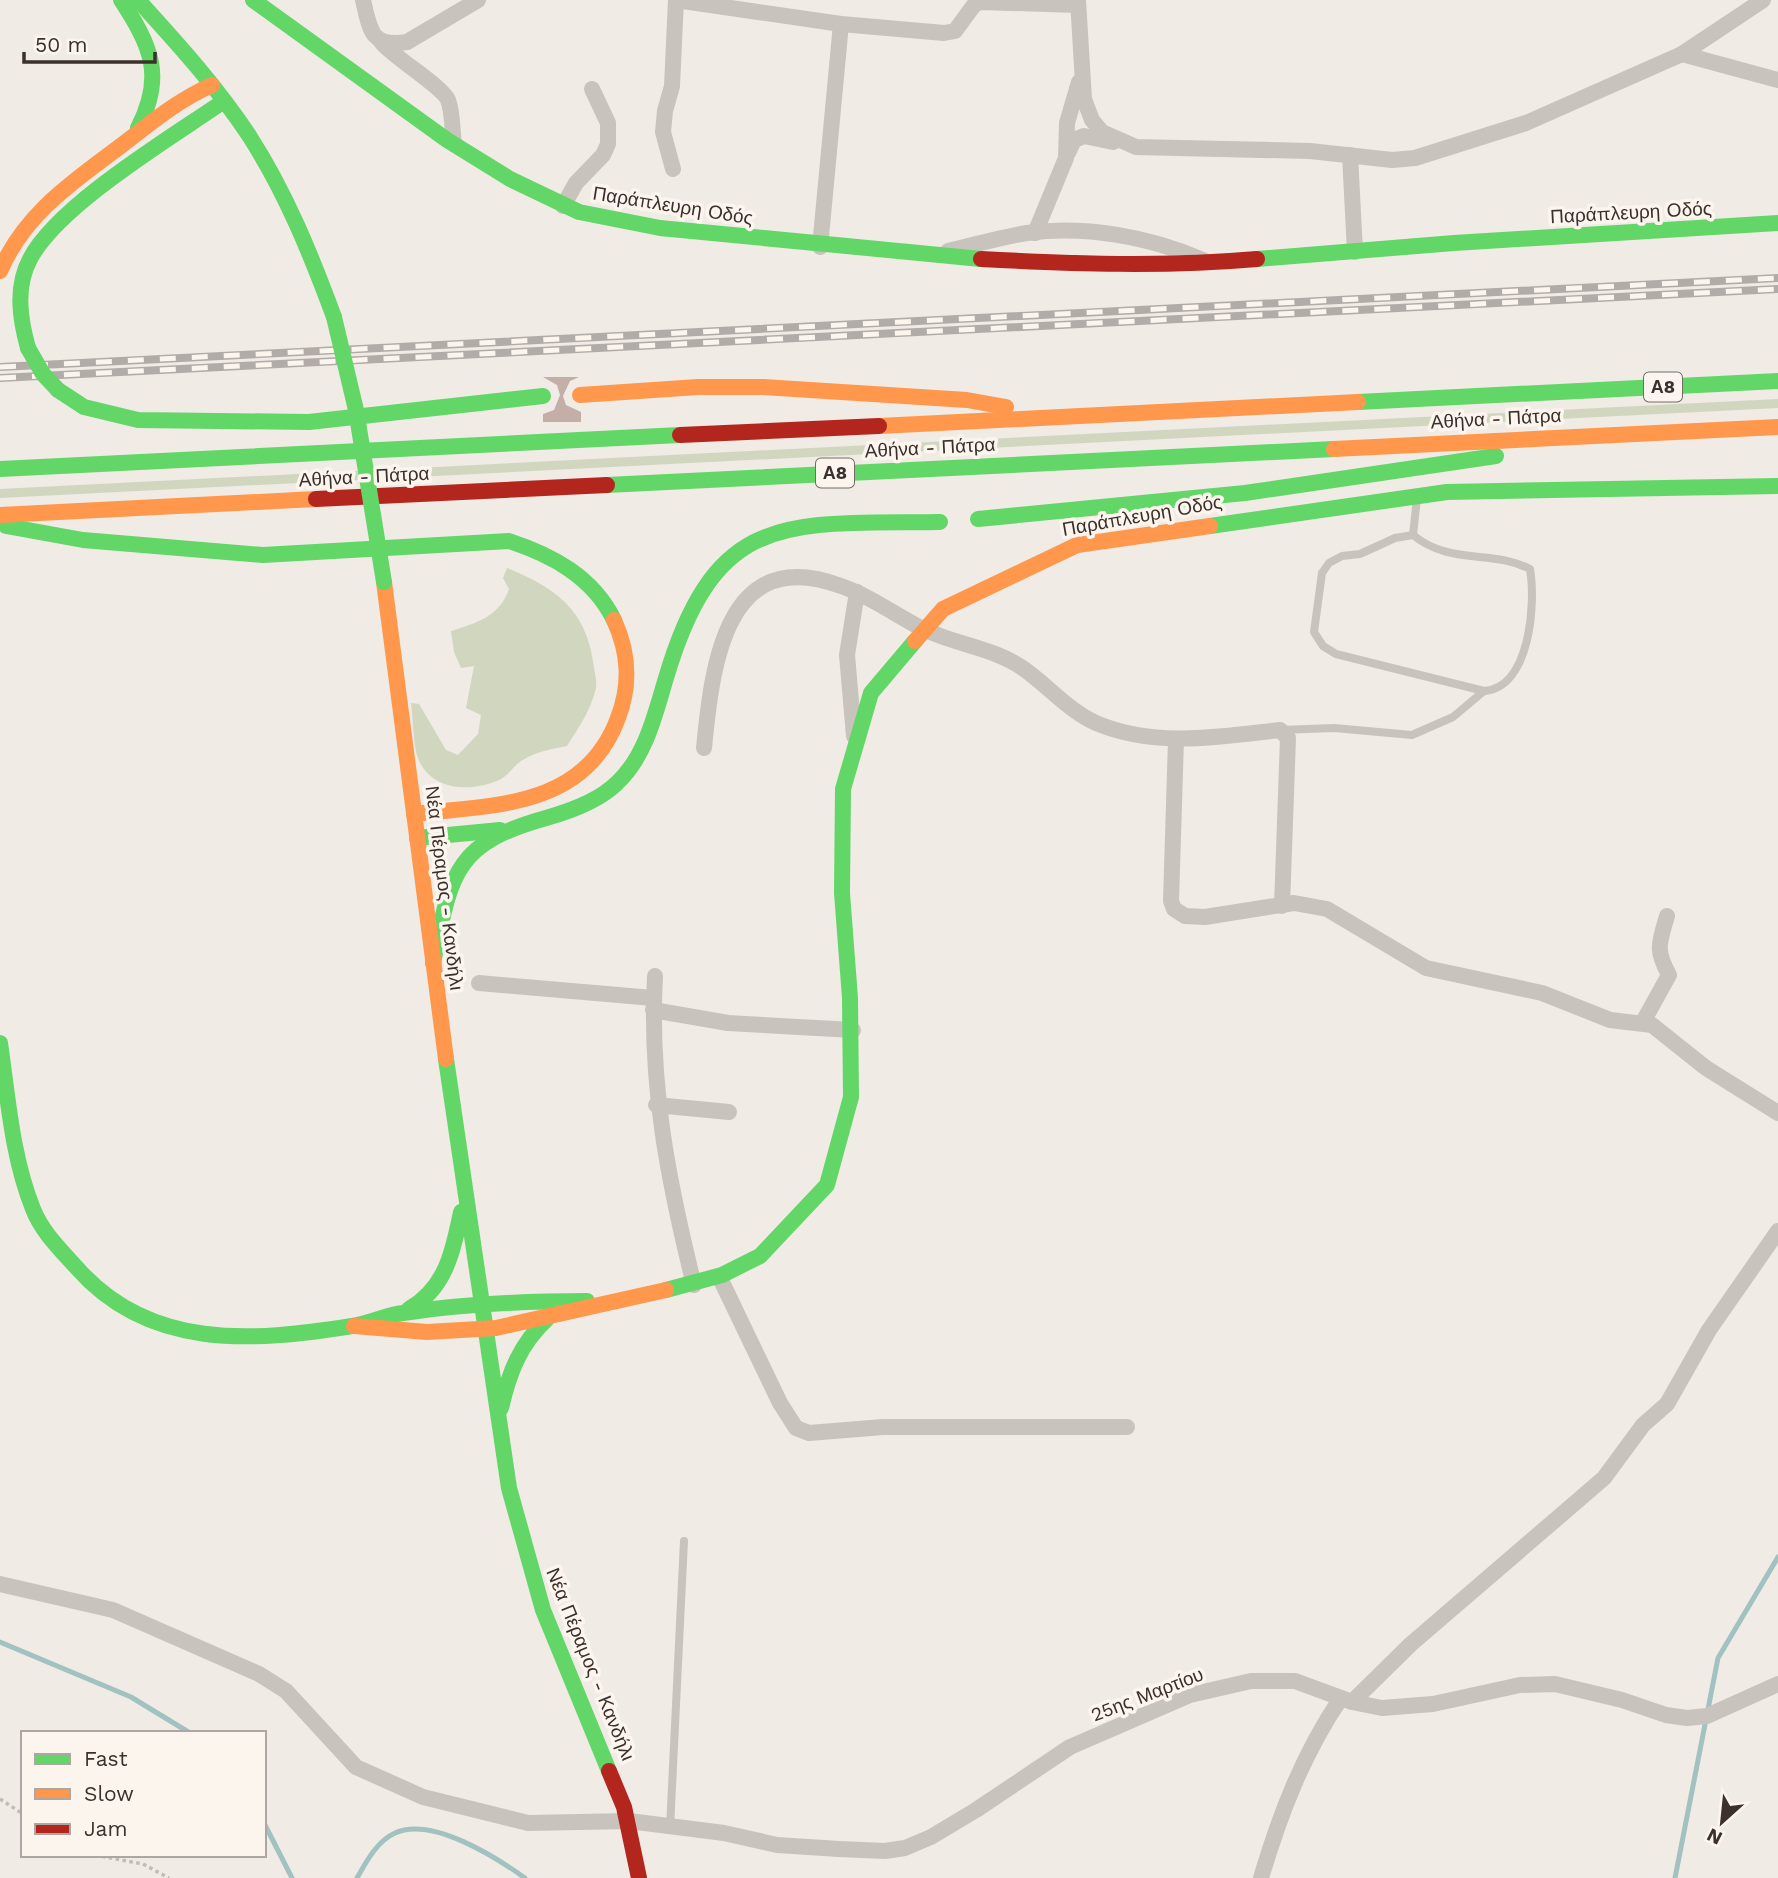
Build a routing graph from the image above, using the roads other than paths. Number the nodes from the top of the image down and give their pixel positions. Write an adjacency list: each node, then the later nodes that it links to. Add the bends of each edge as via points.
1 (121, 0): 18 (main road, via 154,67 153,98)
2 (138, 0): 15 (main road, Νέα Πέραμος - Κανδήλι)
3 (253, 0): 19 (main road, Παράπλευρη Οδός)
4 (363, 0): 11 (street, via 373,35)
5 (478, 0): 11 (street, via 407,42)
6 (676, 0): 9 (street); 23 (street, via 672,86 663,132)
7 (1763, 0): 12 (street)
8 (1078, 3): 10 (street, via 981,2 955,32 944,33); 13 (street)
9 (745, 6): 10 (street)
10 (841, 24): 27 (street)
11 (382, 43): 19 (street, via 442,91 450,107)
12 (1682, 54): 14 (street); 21 (street, via 1486,137 1415,158)
13 (1081, 76): 20 (street, via 1092,120 1102,132); 22 (street, via 1067,123)
14 (1778, 80)
15 (212, 85): 17 (main road, Νέα Πέραμος - Κανδήλι); 18 (main road, via 178,100)
16 (592, 89): 24 (street, via 608,124 608,144)
17 (224, 101): 34 (main road, bridge, via 81,206 43,239 31,257 19,292 19,309 28,348 58,390 84,407 123,418 309,422); 53 (main road, Νέα Πέραμος - Κανδήλι, bridge, via 283,194 334,317 356,410 384,582)
18 (131, 138): 31 (main road, via 32,218)
19 (454, 144): 24 (main road, Παράπλευρη Οδός)
20 (1136, 147): 21 (street); 22 (street, via 1084,136 1074,140)
21 (1350, 155): 28 (street)
22 (1066, 158): 26 (street)
23 (673, 169)
24 (563, 206): 27 (main road, Παράπλευρη Οδός, via 628,223)
25 (1778, 223): 28 (main road, Παράπλευρη Οδός)
26 (1035, 233): 29 (street); 30 (street, via 1125,236 1158,242)
27 (820, 247): 29 (main road, Παράπλευρη Οδός)
28 (1355, 252): 30 (main road, Παράπλευρη Οδός)
29 (928, 256): 30 (main road, Παράπλευρη Οδός, via 1069,264)
30 (1210, 263)
31 (0, 271)
32 (1778, 381): 35 (main road, Αθήνα - Πάτρα / Α8)
33 (580, 395): 35 (main road, via 763,387 967,400)
34 (543, 396)
35 (1062, 416): 38 (main road, Αθήνα - Πάτρα / Α8)
36 (1778, 426): 37 (main road, Αθήνα - Πάτρα / Α8)
37 (1670, 430): 41 (main road, Αθήνα - Πάτρα / Α8); 42 (main road, via 1245,494)
38 (0, 469)
39 (1778, 486): 40 (main road, Παράπλευρη Οδός)
40 (1417, 495): 45 (lane); 47 (main road, Παράπλευρη Οδός, via 1077,545 986,580)
41 (0, 516)
42 (978, 519)
43 (940, 522): 54 (main road, via 808,525 762,535 738,547 709,576 691,606 649,734 623,777 585,803)
44 (0, 525): 53 (main road, via 96,541 263,555 509,541 537,549 577,573 615,617 627,658 626,701 610,738 587,767 553,791 510,804)
45 (1413, 535): 48 (lane, via 1441,552 1514,560 1530,569 1533,586 1522,659 1507,684); 48 (lane, via 1328,563 1317,588 1314,632 1323,646 1336,654)
46 (857, 593): 47 (street); 50 (street, via 847,655); 52 (street, via 808,578 762,584 748,594 735,612 710,691)
47 (921, 628): 50 (main road, Παράπλευρη Οδός, via 883,675); 51 (street, via 1023,668 1095,722)
48 (1484, 691): 49 (lane, via 1453,717 1412,736 1334,728)
49 (1280, 730): 51 (street); 56 (street, via 1288,738)
50 (853, 736): 63 (main road, Παράπλευρη Οδός, via 842,788 839,853)
51 (1176, 740): 56 (street, via 1174,909 1185,916 1205,917)
52 (704, 748)
53 (414, 814): 55 (main road, Νέα Πέραμος - Κανδήλι)
54 (513, 828): 55 (main road); 58 (main road, via 481,844 459,870 446,900)
55 (417, 838): 58 (main road, Νέα Πέραμος - Κανδήλι)
56 (1282, 906): 62 (street, via 1294,903 1327,909 1426,968 1542,993 1610,1020)
57 (1667, 916): 62 (street, via 1658,949 1669,975)
58 (433, 963): 68 (main road, Νέα Πέραμος - Κανδήλι)
59 (655, 976): 61 (street)
60 (479, 983): 61 (street)
61 (653, 1004): 63 (street, via 727,1023); 65 (street)
62 (1643, 1022): 67 (street)
63 (853, 1030): 70 (main road, Παράπλευρη Οδός, via 850,1118 828,1184 799,1224 781,1240)
64 (0, 1043): 76 (main road, Παράπλευρη Οδός, via 16,1150 33,1209 62,1255 97,1291 152,1322 213,1337 246,1338)
65 (656, 1105): 66 (street); 71 (street)
66 (729, 1112)
67 (1778, 1113)
68 (464, 1199): 73 (main road, Νέα Πέραμος - Κανδήλι); 74 (main road, via 453,1251 440,1284 419,1305)
69 (1778, 1231): 83 (street, via 1709,1330 1667,1404 1643,1425 1604,1478)
70 (719, 1276): 71 (main road, Παράπλευρη Οδός); 79 (street, via 796,1429 809,1433 883,1427)
71 (694, 1285): 72 (main road, Παράπλευρη Οδός)
72 (601, 1302): 73 (main road, Παράπλευρη Οδός, via 520,1299); 75 (main road, Παράπλευρη Οδός)
73 (480, 1304): 74 (main road, Παράπλευρη Οδός); 77 (main road, Νέα Πέραμος - Κανδήλι)
74 (399, 1313): 76 (main road, Παράπλευρη Οδός)
75 (547, 1319): 77 (main road, Παράπλευρη Οδός); 78 (main road, via 521,1344)
76 (354, 1326): 77 (main road, Παράπλευρη Οδός, via 433,1335)
77 (484, 1329): 78 (main road, Νέα Πέραμος - Κανδήλι)
78 (498, 1421): 84 (main road, Νέα Πέραμος - Κανδήλι, via 509,1489 543,1610 598,1737)
79 (1127, 1427)
80 (684, 1541): 85 (lane)
81 (0, 1584): 84 (street, 25ης Μαρτίου, via 113,1610 259,1674 286,1691 356,1767 424,1797 528,1822)
82 (1778, 1684): 83 (street, 25ης Μαρτίου, via 1707,1716 1687,1718 1555,1684 1520,1685 1406,1707 1382,1708)
83 (1346, 1700): 85 (street, 25ης Μαρτίου, via 1295,1681 1273,1680 1190,1695 1070,1747 976,1810 905,1848 776,1845 724,1832); 87 (street, via 1315,1736 1283,1807)
84 (628, 1821): 85 (street, 25ης Μαρτίου); 86 (main road, Νέα Πέραμος - Κανδήλι)
85 (670, 1828)
86 (639, 1878)
87 (1261, 1878)

